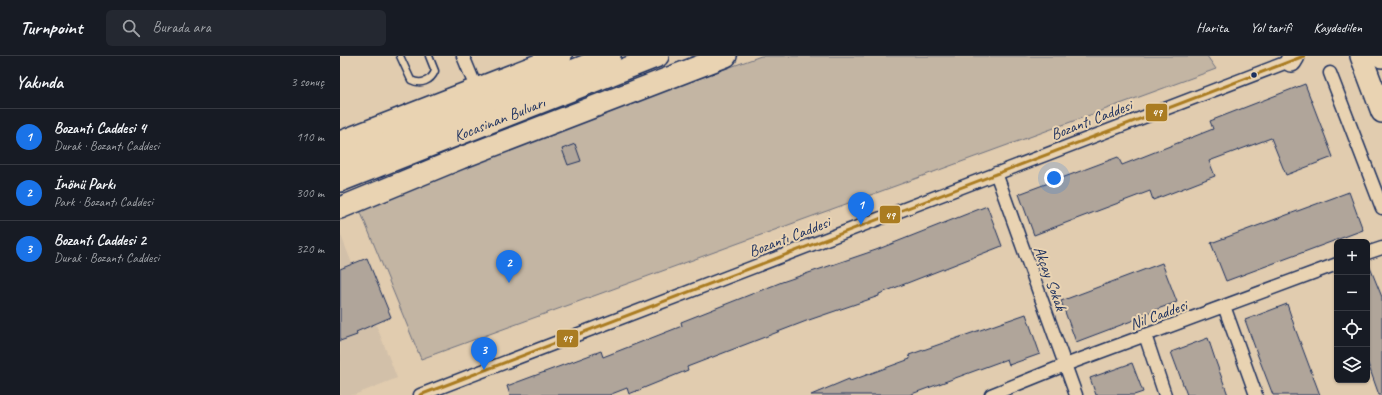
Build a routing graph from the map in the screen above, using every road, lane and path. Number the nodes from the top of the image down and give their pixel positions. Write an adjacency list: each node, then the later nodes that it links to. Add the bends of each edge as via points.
1 (400, 56): 2 (lane, via 411,80 419,83 428,80 435,71)
2 (429, 56)
3 (463, 56): 13 (street)
4 (561, 56): 13 (highway)
5 (610, 56): 17 (highway, Kocasinan Bulvarı)
6 (658, 56): 19 (highway, Kocasinan Bulvarı)
7 (690, 56): 14 (highway)
8 (726, 56): 14 (highway)
9 (1361, 56): 15 (highway)
10 (1296, 58): 18 (street, Bozantı Caddesi)
11 (1382, 63): 15 (highway, via 1375,79)
12 (1330, 74): 21 (street)
13 (477, 90): 16 (highway)
14 (603, 103): 20 (highway)
15 (1379, 104)
16 (340, 142)
17 (340, 162)
18 (996, 173): 27 (street, Akçay Sokak); 28 (street, Bozantı Caddesi)
19 (340, 181)
20 (340, 208)
21 (1382, 208)
22 (1382, 248): 23 (street)
23 (1370, 252)
24 (1334, 265): 25 (street, Nil Caddesi)
25 (1224, 306): 26 (street, Nil Caddesi); 32 (street)
26 (1145, 335): 27 (street, Nil Caddesi); 31 (street)
27 (1065, 365): 29 (street, Nil Caddesi); 30 (street, Akçay Sokak)
28 (420, 395)
29 (991, 395)
30 (1076, 395)
31 (1165, 395)
32 (1256, 395)

